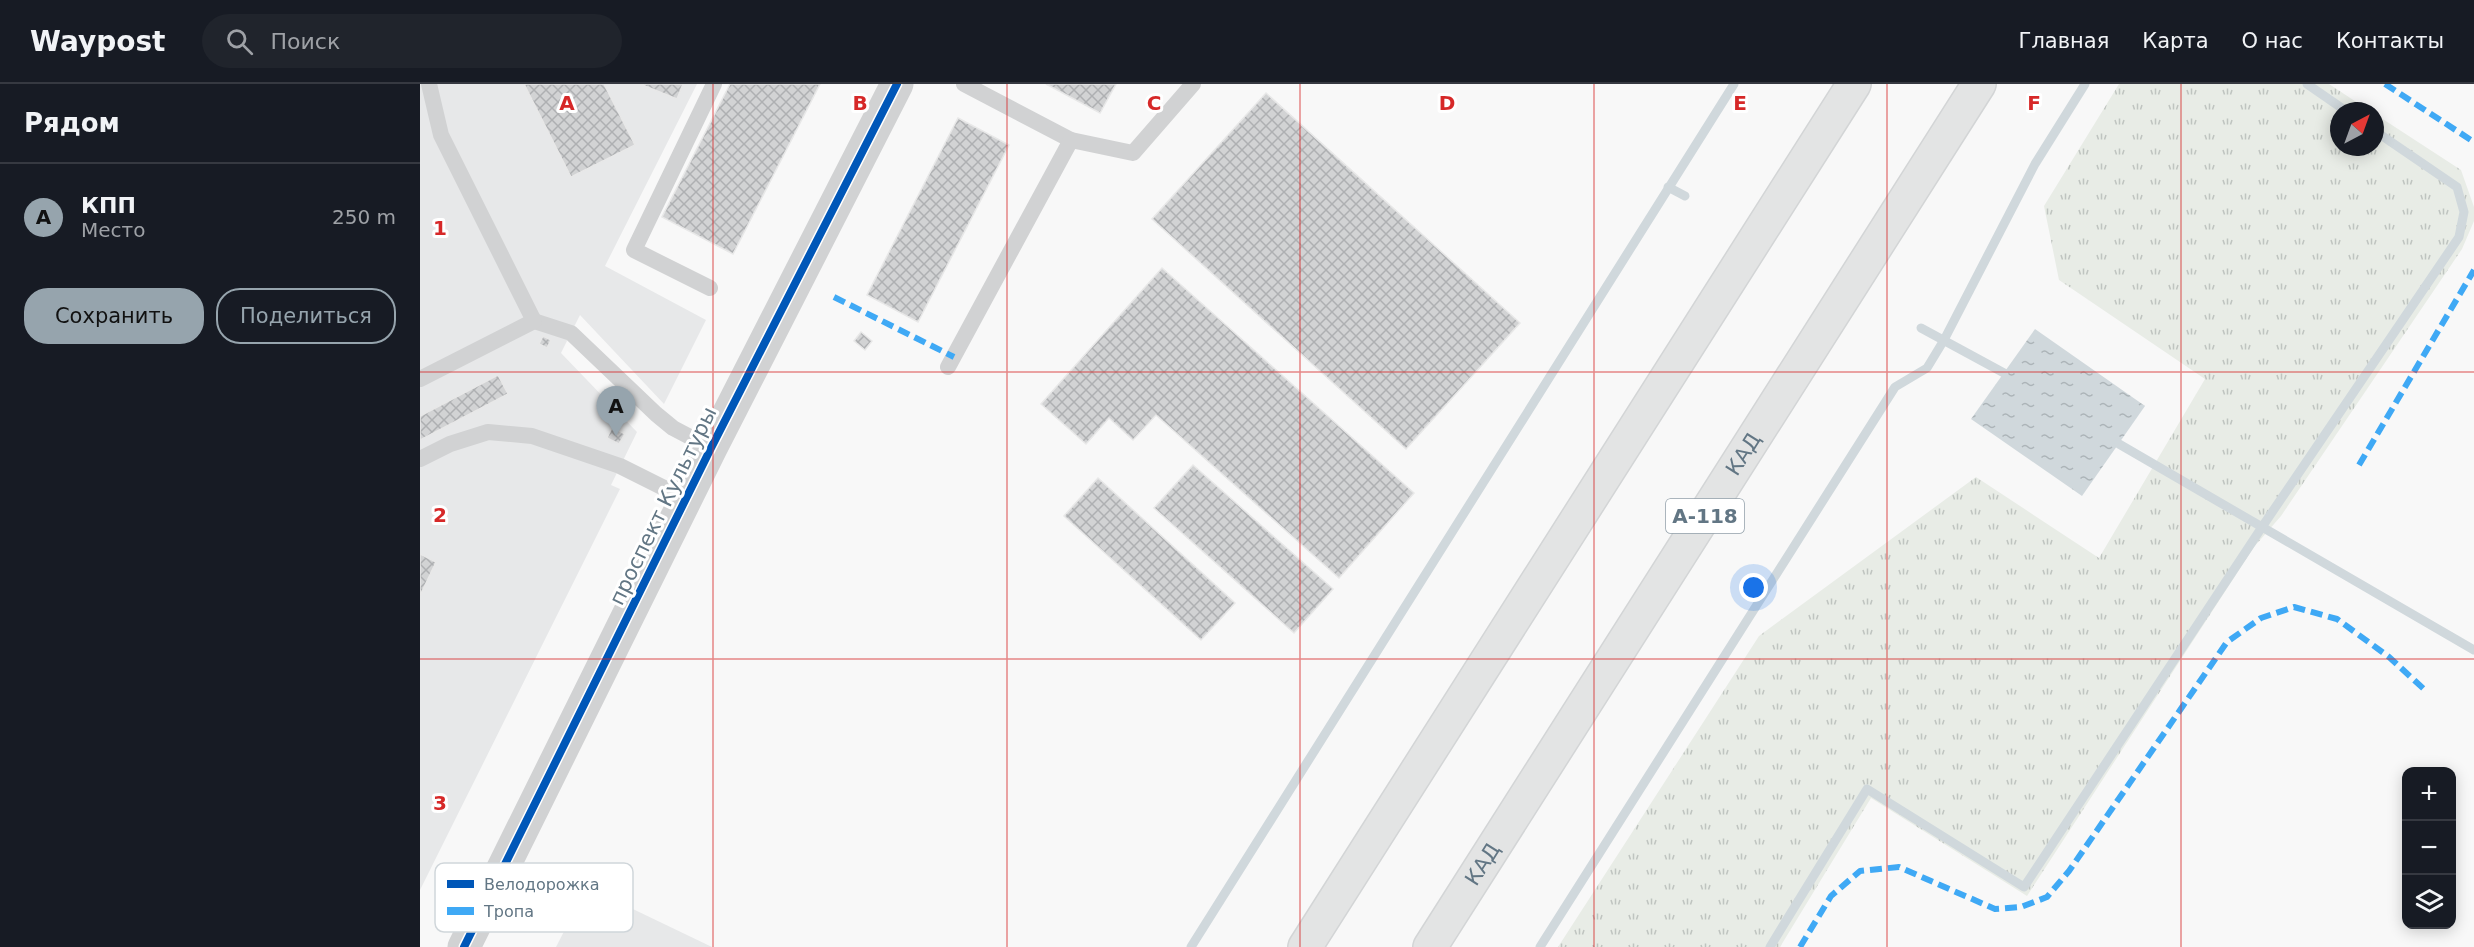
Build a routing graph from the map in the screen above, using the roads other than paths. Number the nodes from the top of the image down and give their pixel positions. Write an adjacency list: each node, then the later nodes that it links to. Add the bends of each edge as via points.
1 (429, 84): 10 (lane, via 441,135)
2 (714, 84): 9 (lane, via 633,250)
3 (897, 84): 13 (street, проспект Культуры)
4 (966, 84): 8 (lane)
5 (1193, 84): 8 (lane, via 1132,153)
6 (1854, 84): 19 (highway)
7 (1979, 84): 20 (highway, КАД / А-118)
8 (1071, 140): 11 (lane)
9 (710, 288)
10 (534, 321): 12 (lane); 13 (lane, via 570,333 673,428)
11 (948, 368)
12 (420, 379)
13 (711, 448): 15 (street, проспект Культуры)
14 (420, 459): 15 (lane, via 488,432 532,436 620,466)
15 (686, 499): 16 (street, проспект Культуры)
16 (506, 863)
17 (471, 932): 18 (street, проспект Культуры)
18 (464, 947)
19 (1305, 947)
20 (1430, 947)

